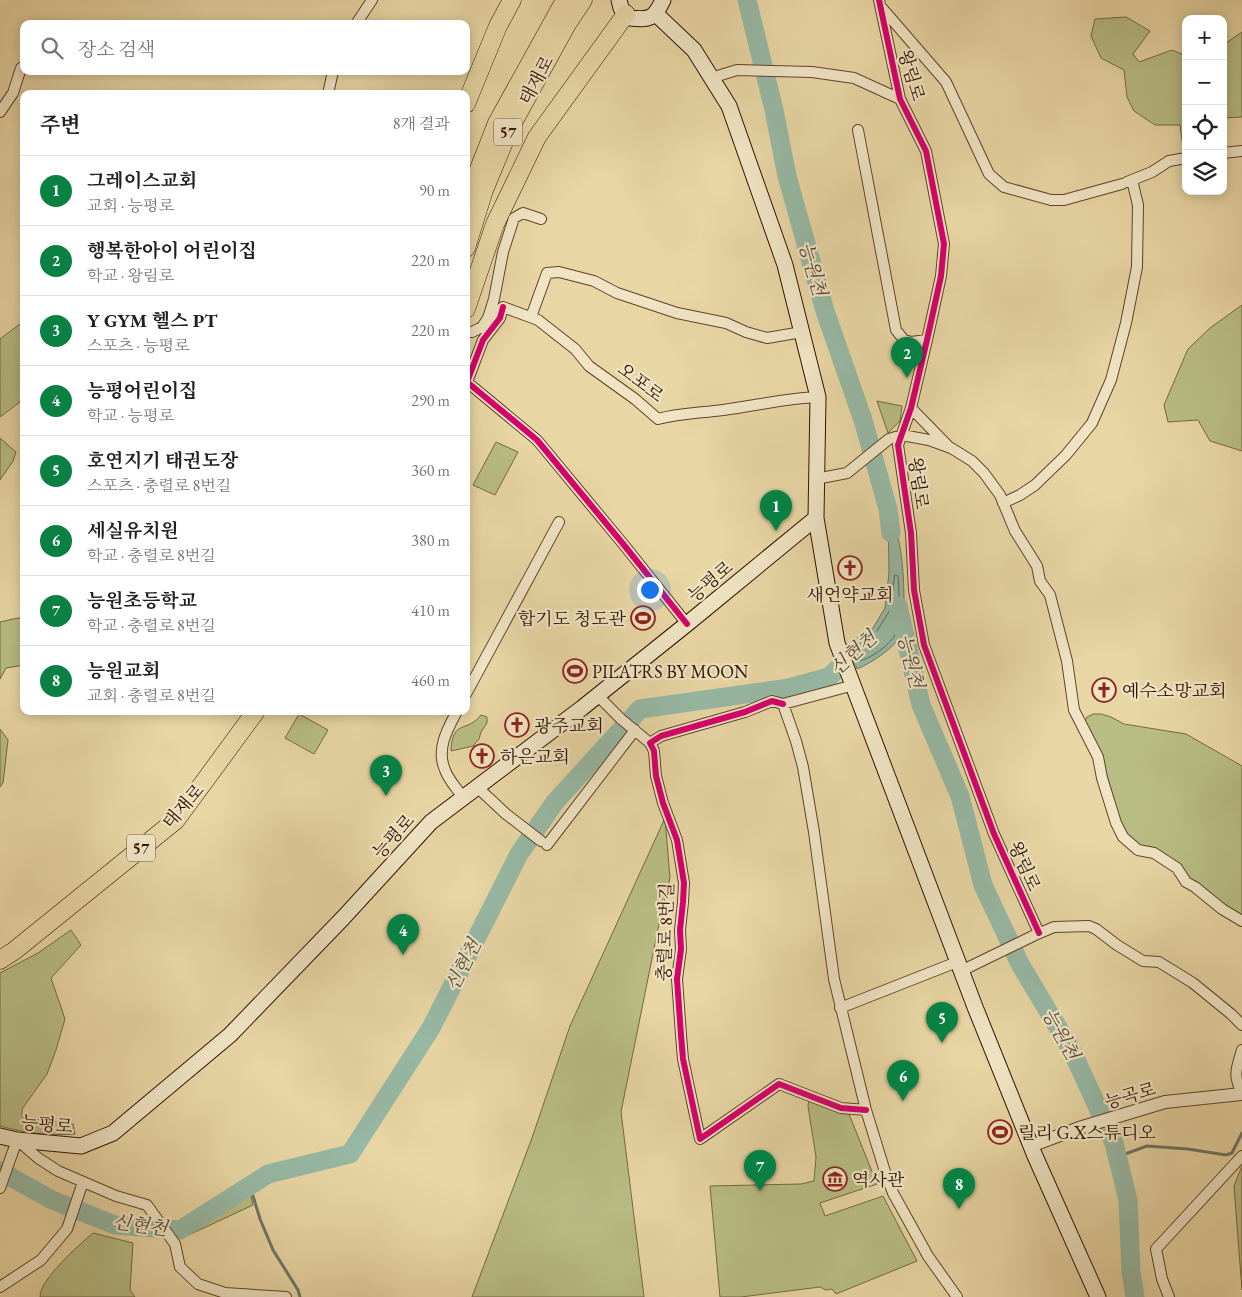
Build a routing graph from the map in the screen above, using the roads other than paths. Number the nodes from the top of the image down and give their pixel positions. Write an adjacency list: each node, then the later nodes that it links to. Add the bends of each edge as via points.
1 (372, 0): 9 (street)
2 (512, 0): 14 (highway)
3 (583, 0): 7 (highway, 태재로 / 57)
4 (663, 0): 8 (main road)
5 (879, 3): 15 (street, 왕림로); 21 (street, via 946,82 989,174 1004,187 1051,200 1064,200)
6 (622, 7): 8 (main road, via 630,18 646,20); 25 (highway, via 537,137 495,224)
7 (563, 13): 22 (highway, 태재로 / 57, via 497,123); 24 (highway, 태재로 / 57, via 509,130 484,190)
8 (656, 14): 12 (main road, via 694,50)
9 (359, 20)
10 (20, 71): 16 (street, via 13,93)
11 (332, 75): 13 (street)
12 (711, 78): 15 (street, via 737,70 812,72 854,78); 30 (main road, via 729,106 785,265)
13 (329, 90)
14 (470, 94)
15 (900, 99): 31 (street, 왕림로, via 926,151 944,244 941,276)
16 (0, 112)
17 (858, 130): 31 (street, via 896,330 904,340)
18 (1242, 151): 19 (street)
19 (1227, 153)
20 (1182, 159): 21 (street, via 1169,161)
21 (1125, 183): 39 (street, via 1138,205 1137,267 1111,380 1092,423 1066,455 1035,484)
22 (470, 192)
23 (541, 219): 28 (street, via 523,213 514,218)
24 (470, 235)
25 (470, 298)
26 (503, 307): 27 (street, 오포로); 28 (street); 32 (street, via 500,318 483,340)
27 (531, 317): 30 (street, via 547,273 559,272 594,280 618,293 677,313 726,323 767,338); 34 (street, 오포로, via 575,349 589,366 658,419 675,414)
28 (488, 318): 29 (street, via 482,327)
29 (472, 332)
30 (802, 332): 34 (main road)
31 (927, 340): 35 (street, 왕림로)
32 (470, 374)
33 (470, 384): 42 (street, via 537,440)
34 (818, 397): 38 (main road)
35 (911, 408): 36 (street, 왕림로); 37 (street)
36 (902, 434): 37 (street); 38 (street, via 889,439 849,471); 55 (street, 왕림로, via 898,445 911,533 914,590 924,645 994,834)
37 (951, 448): 39 (street, via 984,473)
38 (816, 479): 40 (main road)
39 (1003, 503): 54 (street, via 1015,531 1037,566 1040,581 1050,595 1067,661 1074,710 1098,757 1116,823 1123,837 1138,850 1154,853 1177,868 1186,882)
40 (816, 518): 42 (main road, 능평로); 43 (main road, via 837,642)
41 (559, 522): 44 (street)
42 (687, 624): 45 (main road, 능평로)
43 (854, 685): 46 (street); 58 (main road)
44 (470, 687)
45 (598, 695): 50 (street); 52 (main road, 능평로)
46 (783, 704): 51 (street, via 772,701 660,736); 59 (street, via 808,790)
47 (245, 715): 56 (highway, 태재로 / 57, via 169,816)
48 (253, 715): 57 (highway, 태재로 / 57, via 176,820)
49 (455, 715): 53 (street, via 441,747 445,770)
50 (633, 728): 51 (street); 52 (street, via 544,843)
51 (650, 743): 63 (street, 충렬로 8번길, via 663,803 677,840 684,883 678,979 680,1026 683,1059 700,1139 779,1084 841,1108)
52 (477, 787): 53 (main road, 능평로)
53 (462, 796): 65 (main road, 능평로, via 431,822 230,1035 113,1133 81,1146)
54 (1242, 921)
55 (1037, 934): 58 (street); 60 (street, via 1054,927 1073,925 1096,929 1143,961 1159,962 1193,983)
56 (0, 950)
57 (0, 960)
58 (964, 966): 59 (street); 66 (main road)
59 (840, 1008): 63 (street)
60 (1242, 1025)
61 (1242, 1050): 62 (street, via 1235,1079)
62 (1242, 1094): 66 (street, 능곡로, via 1165,1102)
63 (866, 1110): 71 (street, via 893,1193)
64 (0, 1136): 65 (main road, 능평로)
65 (17, 1140): 68 (street, via 58,1171); 69 (street)
66 (1031, 1146): 73 (main road)
67 (1242, 1156): 74 (street, via 1156,1249)
68 (84, 1182): 70 (street, via 67,1229 41,1260); 72 (street, via 148,1205 175,1244 180,1267 198,1284 226,1293)
69 (0, 1188)
70 (0, 1287)
71 (952, 1295)
72 (286, 1297)
73 (1098, 1297)
74 (1169, 1297)

